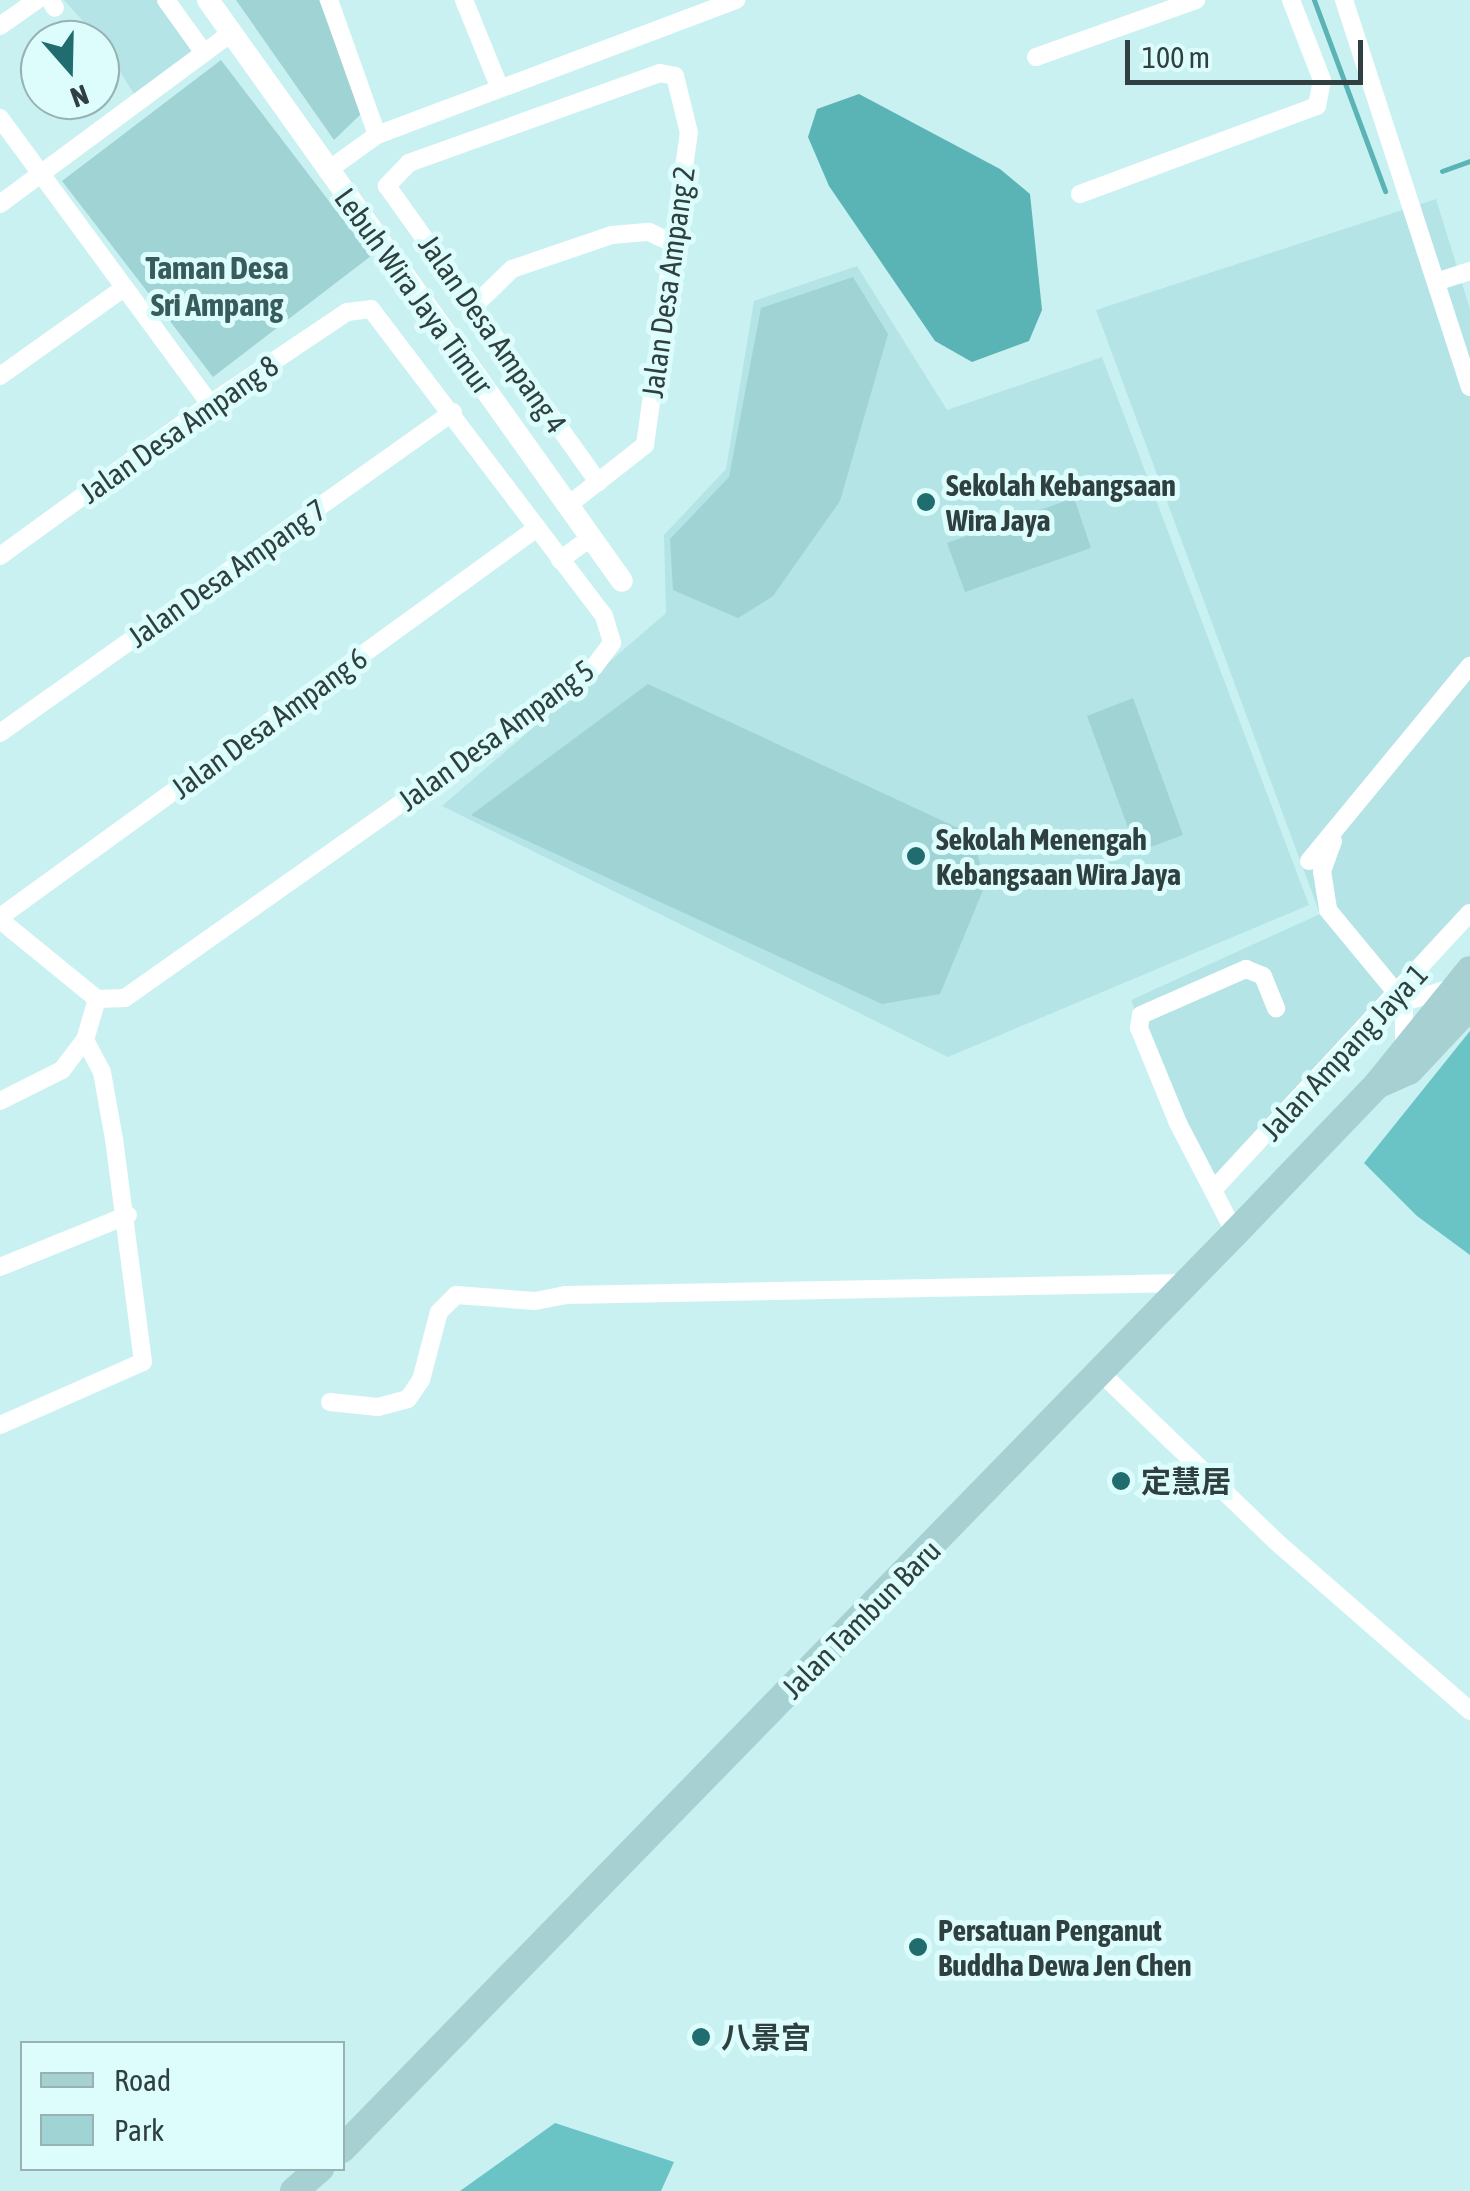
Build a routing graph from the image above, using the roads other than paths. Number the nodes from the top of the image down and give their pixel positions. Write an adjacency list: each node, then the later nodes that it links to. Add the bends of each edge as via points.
1 (37, 0): 10 (street)
2 (166, 0): 12 (street)
3 (208, 0): 11 (street, Lebuh Wira Jaya Timur)
4 (329, 0): 16 (street)
5 (464, 0): 14 (street)
6 (737, 0): 14 (street)
7 (1196, 0): 13 (street)
8 (1291, 0): 20 (street, via 1322,80 1322,94 1306,115)
9 (1344, 0): 24 (street)
10 (0, 26)
11 (230, 33): 12 (street); 17 (street, Lebuh Wira Jaya Timur)
12 (204, 52): 18 (street)
13 (1036, 56)
14 (499, 86): 16 (street)
15 (0, 118): 18 (street)
16 (378, 135): 17 (street)
17 (327, 171): 33 (street, Lebuh Wira Jaya Timur)
18 (39, 175): 21 (street); 25 (street)
19 (388, 186): 22 (street, Jalan Desa Ampang 2, via 408,162 660,73 675,76 689,133); 26 (street, Jalan Desa Ampang 4)
20 (1080, 194)
21 (0, 204)
22 (673, 243): 26 (street, via 649,232 612,235 512,269); 32 (street, Jalan Desa Ampang 2, via 646,445)
23 (1470, 271): 24 (street)
24 (1440, 281): 29 (street)
25 (121, 290): 28 (street); 30 (street)
26 (474, 306): 32 (street, Jalan Desa Ampang 4)
27 (361, 308): 30 (street, Jalan Desa Ampang 8); 31 (street, Jalan Desa Ampang 5, via 383,318)
28 (0, 376)
29 (1470, 387)
30 (210, 404): 36 (street, Jalan Desa Ampang 8)
31 (454, 412): 34 (street, Jalan Desa Ampang 5); 40 (street, Jalan Desa Ampang 7)
32 (598, 482): 33 (street, Jalan Desa Ampang 2)
33 (568, 506): 35 (street, Lebuh Wira Jaya Timur)
34 (537, 528): 37 (street, Jalan Desa Ampang 5); 44 (street, Jalan Desa Ampang 6)
35 (590, 538): 37 (street); 38 (street, Lebuh Wira Jaya Timur)
36 (0, 556)
37 (560, 560): 46 (street, Jalan Desa Ampang 5, via 604,616 612,642 606,656 125,998)
38 (622, 581)
39 (1470, 666): 41 (street)
40 (0, 733)
41 (1334, 836): 42 (street); 47 (street, via 1322,871 1328,910)
42 (1309, 860)
43 (1470, 913): 47 (street, Jalan Ampang Jaya 1)
44 (0, 919): 46 (street)
45 (1467, 986): 47 (street); 50 (main road, Jalan Tambun Baru); 51 (main road, Jalan Tambun Baru, via 1409,1071)
46 (97, 999): 49 (street)
47 (1402, 999): 50 (street); 53 (street, Jalan Ampang Jaya 1)
48 (1276, 1008): 53 (street, via 1263,976 1246,968 1149,1011 1140,1028 1178,1123)
49 (85, 1040): 52 (street, via 46,1084); 54 (street, via 102,1072)
50 (1404, 1047): 51 (main road, Jalan Tambun Baru)
51 (1376, 1086): 55 (main road, Jalan Tambun Baru)
52 (0, 1101)
53 (1214, 1188): 55 (street)
54 (128, 1215): 56 (street); 60 (street, via 143,1362)
55 (1236, 1233): 57 (main road, Jalan Tambun Baru)
56 (0, 1267)
57 (1184, 1283): 58 (main road, Jalan Tambun Baru); 59 (street, via 565,1295 535,1301 456,1295 439,1312 421,1380 408,1398 378,1407)
58 (1099, 1371): 61 (street, via 1280,1545); 62 (main road, Jalan Tambun Baru)
59 (330, 1402)
60 (0, 1425)
61 (1470, 1710)
62 (345, 2146)
63 (317, 2171): 64 (main road)
64 (294, 2191)

